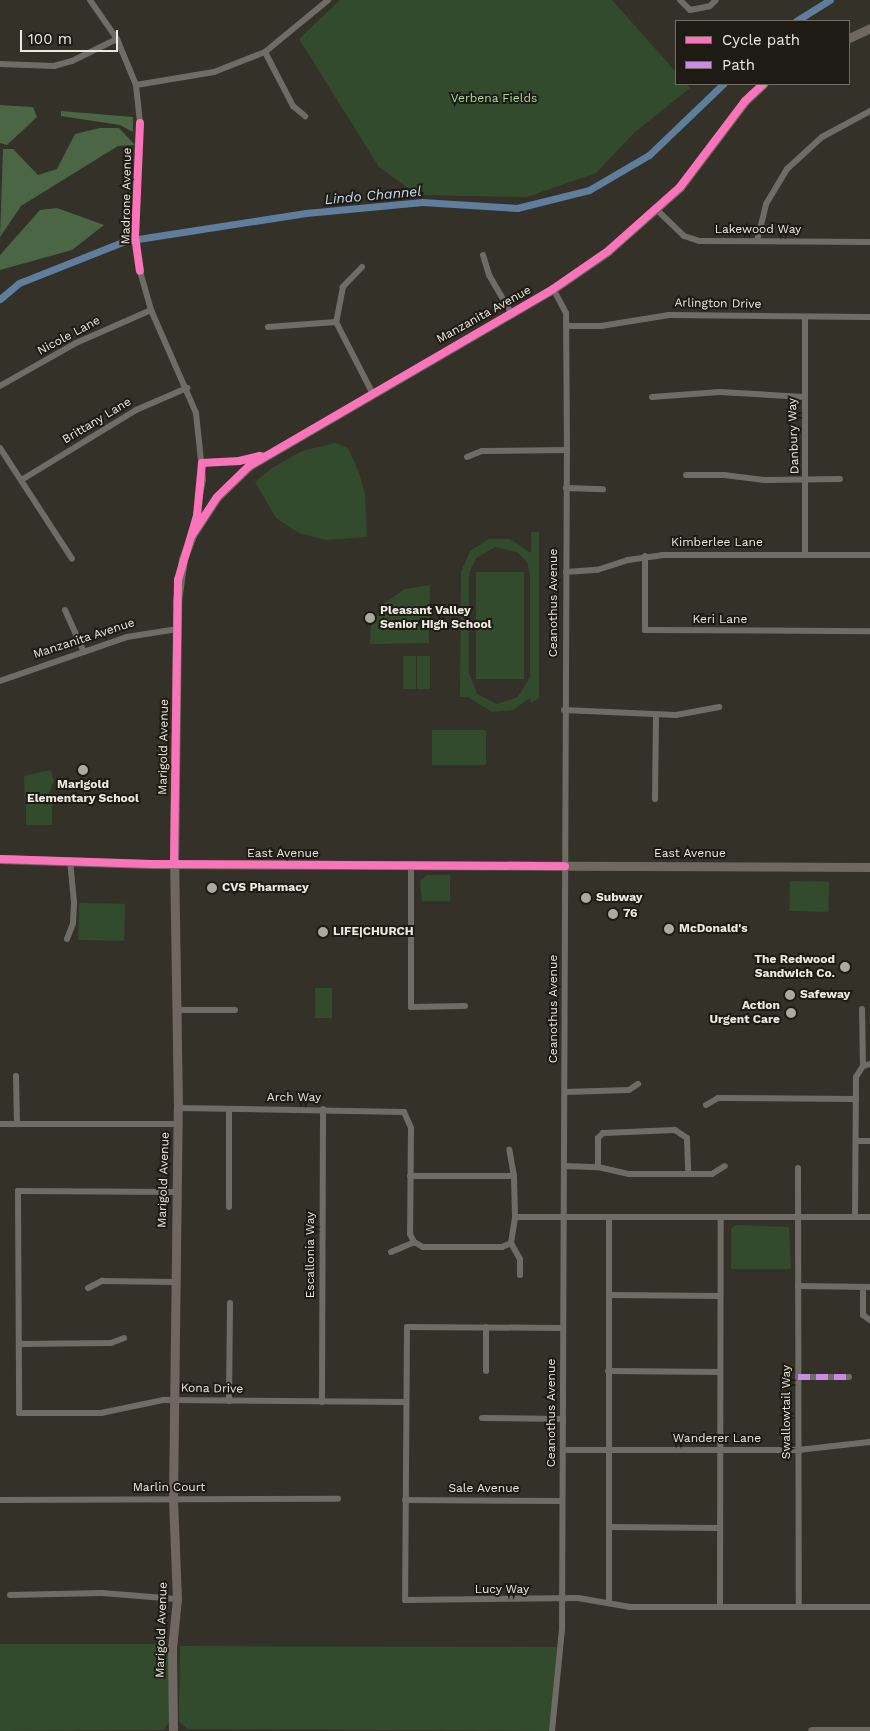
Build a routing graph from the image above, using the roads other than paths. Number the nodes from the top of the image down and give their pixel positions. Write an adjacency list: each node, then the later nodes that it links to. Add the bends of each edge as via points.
1 (90, 0): 7 (street)
2 (328, 0): 8 (street)
3 (680, 0): 4 (street, via 690,10 710,6)
4 (716, 0)
5 (870, 28): 6 (street)
6 (850, 38)
7 (117, 39): 9 (street, via 72,62 54,66); 10 (street)
8 (266, 52): 10 (street, via 214,72); 13 (street, via 293,106)
9 (0, 64)
10 (136, 85): 14 (street)
11 (762, 85): 15 (street, Manzanita Avenue, via 745,101 702,161)
12 (870, 111): 16 (street, via 822,137 786,169 766,204)
13 (305, 116)
14 (140, 123)
15 (657, 210): 16 (street, Lakewood Way, via 684,236 700,241); 21 (street, Manzanita Avenue, via 608,251)
16 (757, 241): 17 (street, Lakewood Way)
17 (870, 242)
18 (483, 256): 23 (street, via 489,275)
19 (362, 267): 26 (street, via 344,288)
20 (140, 271): 22 (street)
21 (552, 289): 23 (street, Manzanita Avenue); 27 (street, Ceanothus Avenue, via 566,313)
22 (151, 310): 29 (street, Nicole Lane, via 76,343); 30 (street)
23 (510, 311): 31 (street, Manzanita Avenue)
24 (805, 317): 25 (street, Arlington Drive); 27 (street, Arlington Drive, via 669,315 618,324); 33 (street, Danbury Way)
25 (870, 317)
26 (336, 322): 28 (street); 31 (street)
27 (567, 326): 35 (street, Ceanothus Avenue)
28 (268, 327)
29 (0, 386)
30 (187, 388): 38 (street, via 196,413); 40 (street, Brittany Lane, via 136,410)
31 (372, 392): 36 (street, Manzanita Avenue)
32 (652, 397): 33 (street, via 720,392)
33 (804, 397): 42 (street, Danbury Way)
34 (0, 448): 40 (street)
35 (567, 450): 37 (street, via 482,451); 43 (street, Ceanothus Avenue)
36 (271, 452): 38 (street, via 239,461); 45 (street, Manzanita Avenue, via 249,466 222,491)
37 (467, 457)
38 (202, 464): 45 (street)
39 (686, 475): 42 (street)
40 (23, 479): 49 (street)
41 (840, 479): 42 (street)
42 (806, 480): 46 (street, Danbury Way)
43 (566, 488): 44 (street); 50 (street, Ceanothus Avenue)
44 (603, 489)
45 (192, 535): 52 (street, via 178,580)
46 (806, 554): 47 (street, Kimberlee Lane); 48 (street, Kimberlee Lane)
47 (870, 555)
48 (645, 556): 50 (street, Kimberlee Lane, via 598,570); 53 (street, Keri Lane, via 645,630)
49 (72, 559)
50 (566, 572): 57 (street, Ceanothus Avenue)
51 (65, 610): 54 (street)
52 (177, 629): 54 (street, Manzanita Avenue, via 150,631); 62 (street, Marigold Avenue)
53 (870, 631)
54 (84, 652): 55 (street, Manzanita Avenue)
55 (0, 681)
56 (720, 706): 58 (street, via 694,713)
57 (564, 710): 58 (street); 64 (street, Ceanothus Avenue)
58 (656, 715): 59 (street)
59 (655, 798)
60 (0, 859): 61 (street, East Avenue)
61 (70, 860): 62 (street, East Avenue); 66 (street, via 74,902 73,923)
62 (174, 864): 63 (street, East Avenue); 69 (street, Marigold Avenue)
63 (411, 866): 64 (street, East Avenue); 67 (street, via 411,1007)
64 (565, 866): 65 (street, East Avenue); 75 (street, Ceanothus Avenue)
65 (870, 867)
66 (67, 939)
67 (464, 1006)
68 (862, 1009): 72 (street)
69 (178, 1010): 70 (street); 78 (street, Marigold Avenue)
70 (235, 1010)
71 (870, 1064): 72 (street)
72 (863, 1066): 76 (street, via 856,1077)
73 (16, 1076): 82 (street)
74 (638, 1084): 75 (street, via 629,1090)
75 (565, 1092): 87 (street, Ceanothus Avenue)
76 (856, 1099): 77 (street, via 718,1098); 84 (street)
77 (706, 1105)
78 (178, 1108): 79 (street, Arch Way); 83 (street, Marigold Avenue)
79 (230, 1109): 80 (street, Arch Way); 95 (street)
80 (323, 1110): 92 (street, Arch Way, via 398,1110 408,1116); 126 (street, Escallonia Way)
81 (0, 1124): 82 (street)
82 (17, 1124): 83 (street)
83 (178, 1124): 94 (street, Marigold Avenue)
84 (856, 1141): 85 (street); 100 (street)
85 (870, 1141)
86 (509, 1149): 93 (street)
87 (564, 1166): 89 (street); 97 (street, Ceanothus Avenue)
88 (725, 1166): 91 (street, via 712,1174)
89 (598, 1167): 91 (street, via 629,1174); 91 (street, via 598,1138 603,1133 675,1130 688,1138)
90 (798, 1168): 99 (street, Swallowtail Way)
91 (688, 1174)
92 (410, 1176): 93 (street); 103 (street, via 410,1234)
93 (514, 1176): 96 (street)
94 (175, 1192): 107 (street, Marigold Avenue); 118 (street, via 18,1191)
95 (229, 1207)
96 (515, 1217): 97 (street); 104 (street)
97 (564, 1217): 98 (street); 116 (street, Ceanothus Avenue)
98 (609, 1217): 101 (street); 111 (street)
99 (798, 1217): 100 (street); 101 (street); 108 (street, Swallowtail Way)
100 (856, 1217): 102 (street)
101 (721, 1218): 112 (street)
102 (870, 1218)
103 (414, 1242): 104 (street, via 433,1247 502,1247); 105 (street)
104 (511, 1243): 106 (street, via 520,1259)
105 (391, 1252)
106 (520, 1275)
107 (175, 1282): 110 (street, via 102,1281); 124 (street, Marigold Avenue)
108 (798, 1286): 109 (street); 122 (street, Swallowtail Way)
109 (866, 1287): 114 (street, via 863,1315)
110 (88, 1288)
111 (609, 1295): 112 (street); 120 (street)
112 (720, 1296): 121 (street)
113 (230, 1302): 125 (street)
114 (870, 1320)
115 (486, 1327): 116 (street); 119 (street); 127 (street, Lucy Way, via 407,1327)
116 (563, 1328): 129 (street, Ceanothus Avenue)
117 (124, 1338): 118 (street, via 111,1343)
118 (19, 1344): 124 (street, Kona Drive, via 19,1413 101,1413 151,1400)
119 (486, 1371)
120 (608, 1371): 121 (street); 132 (street)
121 (720, 1372): 133 (street)
122 (798, 1377): 123 (street); 134 (street, Swallowtail Way)
123 (849, 1377)
124 (174, 1400): 125 (street, Kona Drive); 135 (street, Marigold Avenue)
125 (229, 1401): 126 (street, Kona Drive)
126 (322, 1402): 127 (street, Kona Drive)
127 (406, 1402): 138 (street, Lucy Way)
128 (482, 1418): 129 (street)
129 (563, 1418): 131 (street, Ceanothus Avenue)
130 (870, 1442): 134 (street, Wanderer Lane)
131 (563, 1450): 132 (street, Wanderer Lane); 139 (street, Ceanothus Avenue)
132 (609, 1450): 133 (street, Wanderer Lane); 140 (street)
133 (721, 1450): 134 (street, Wanderer Lane); 141 (street)
134 (798, 1450): 147 (street, Swallowtail Way)
135 (173, 1499): 136 (street, Marlin Court); 137 (street, Marlin Court); 143 (street, Marigold Avenue)
136 (338, 1499)
137 (0, 1500)
138 (405, 1500): 139 (street, Sale Avenue); 144 (street, Lucy Way, via 405,1600)
139 (562, 1501): 144 (street, Ceanothus Avenue)
140 (610, 1528): 141 (street); 145 (street)
141 (720, 1528): 146 (street)
142 (10, 1595): 143 (street, via 102,1593)
143 (177, 1599): 149 (street, Marigold Avenue, via 172,1648)
144 (562, 1601): 145 (street, Lucy Way, via 578,1598); 150 (street, Ceanothus Avenue)
145 (609, 1602): 146 (street, Lucy Way, via 630,1607)
146 (720, 1607): 147 (street, Lucy Way)
147 (799, 1607): 148 (street, Lucy Way)
148 (870, 1607)
149 (173, 1731)
150 (552, 1731)
151 (812, 1731): 152 (street)
152 (870, 1731)

